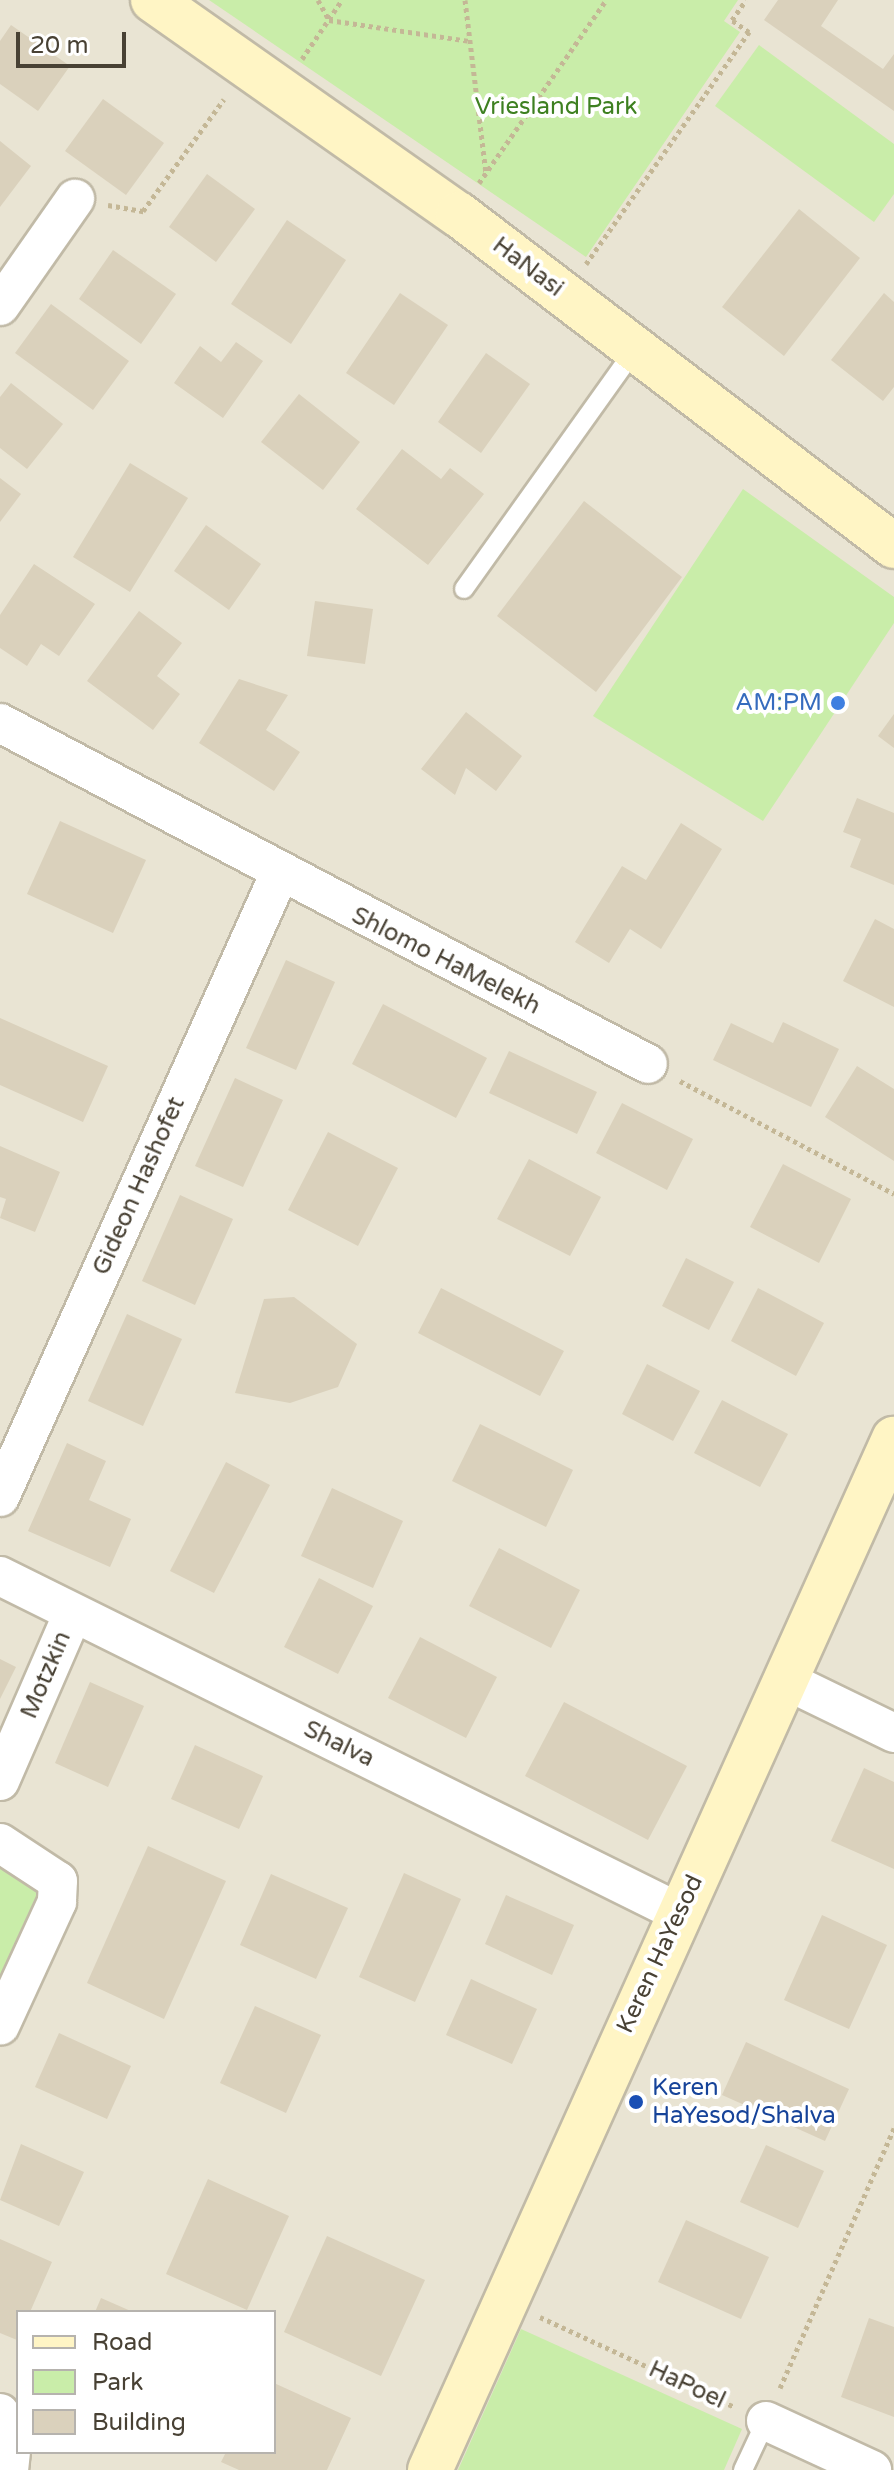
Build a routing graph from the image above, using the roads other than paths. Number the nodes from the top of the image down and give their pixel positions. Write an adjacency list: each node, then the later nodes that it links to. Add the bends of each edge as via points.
1 (153, 0): 4 (street, HaNasi, via 458,214)
2 (75, 199): 3 (street)
3 (0, 306)
4 (635, 349): 5 (street, HaNasi); 6 (lane)
5 (894, 546)
6 (464, 589)
7 (0, 723): 8 (street, Shlomo HaMelekh)
8 (279, 875): 9 (street, Shlomo HaMelekh); 11 (street, Gideon Hashofet)
9 (648, 1064)
10 (894, 1439): 14 (street, Keren HaYesod)
11 (0, 1497)
12 (0, 1576): 13 (street, Shalva)
13 (73, 1613): 16 (street, Motzkin); 18 (street, Shalva)
14 (787, 1681): 15 (street); 18 (street, Keren HaYesod)
15 (894, 1733)
16 (0, 1781)
17 (0, 1843): 19 (street, via 58,1881 57,1902)
18 (678, 1912): 23 (street, Keren HaYesod)
19 (0, 2026)
20 (0, 2413): 22 (street, via 12,2442)
21 (766, 2421): 24 (lane); 25 (street)
22 (9, 2470)
23 (430, 2470)
24 (743, 2470)
25 (872, 2470)

